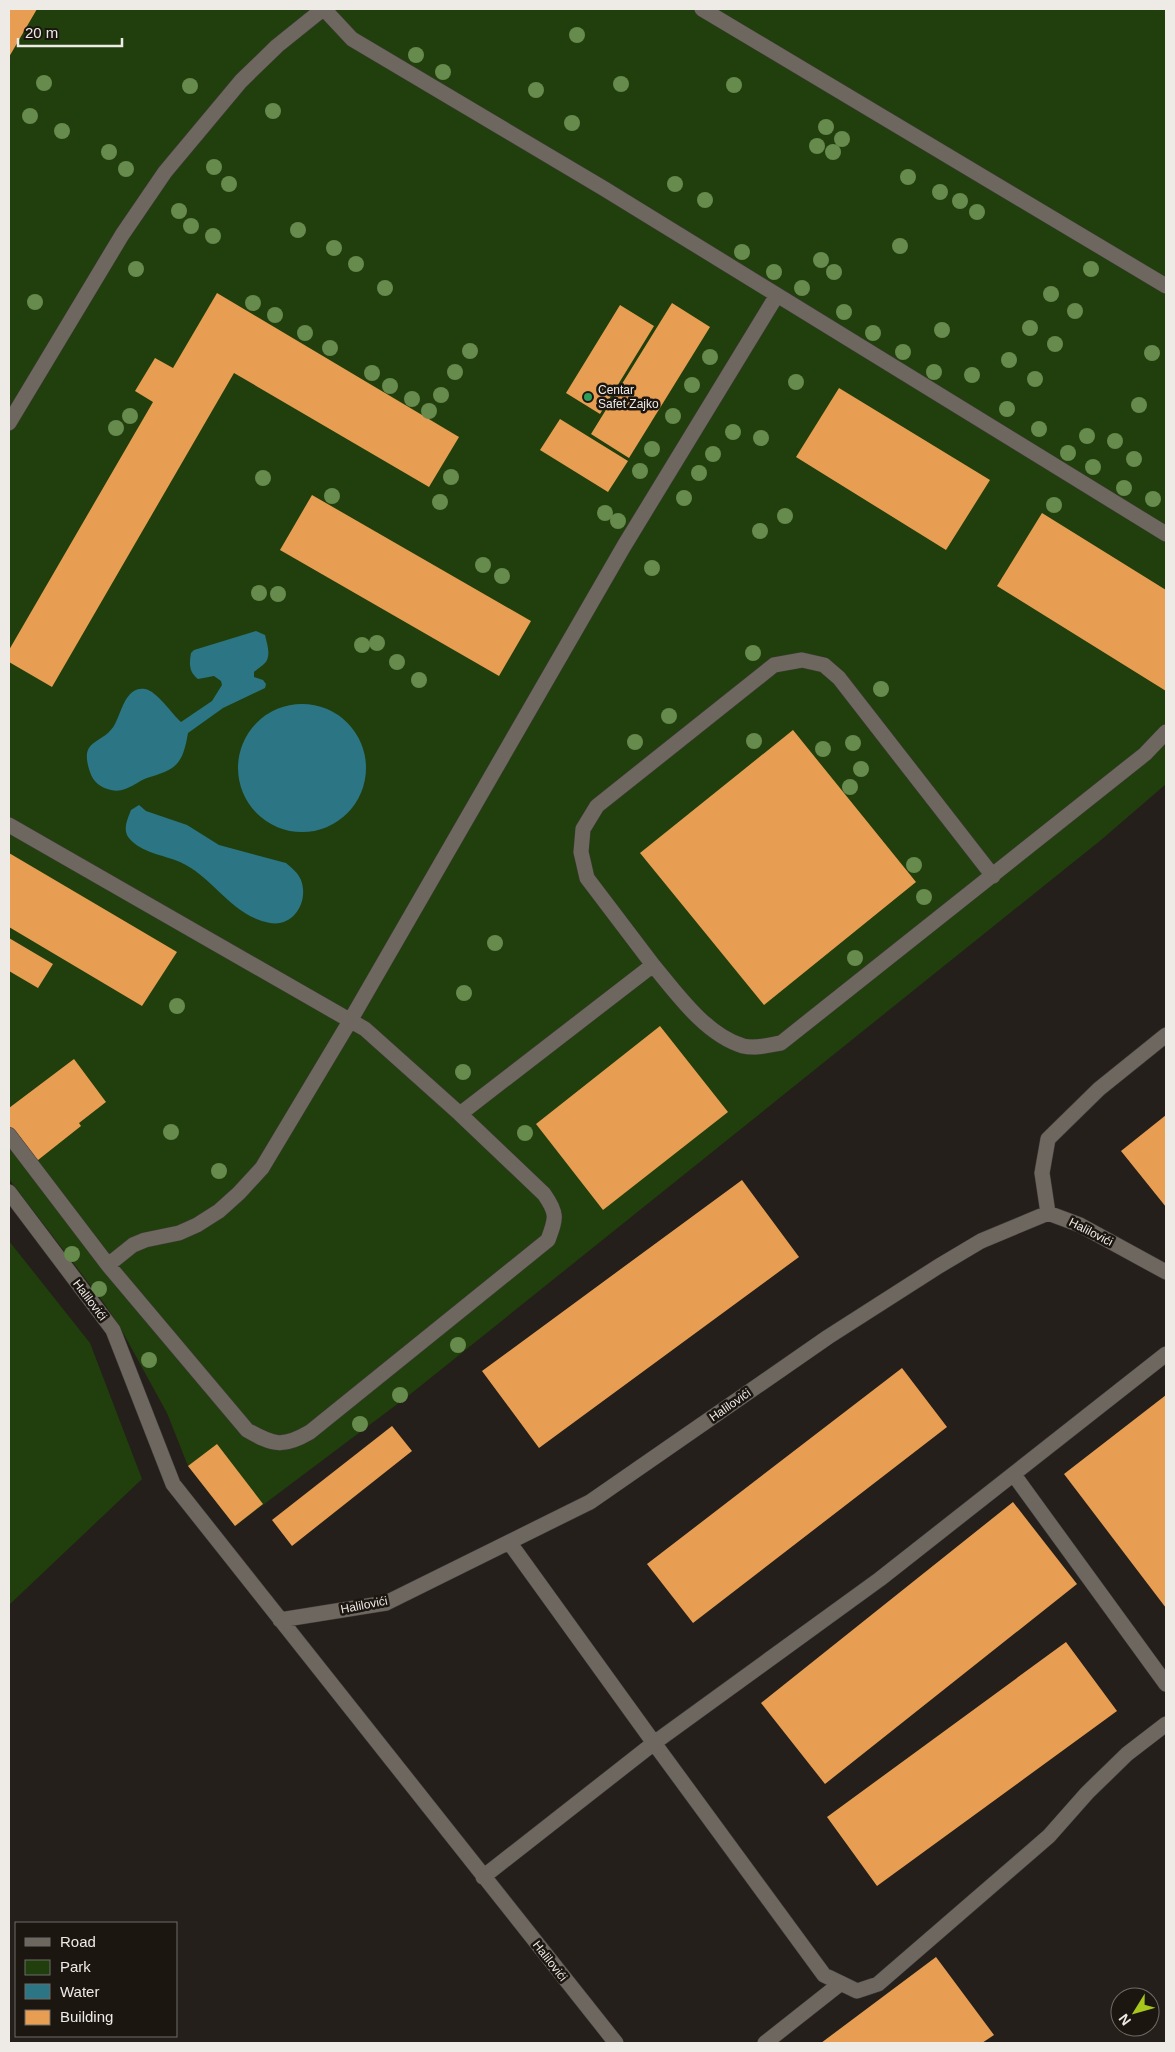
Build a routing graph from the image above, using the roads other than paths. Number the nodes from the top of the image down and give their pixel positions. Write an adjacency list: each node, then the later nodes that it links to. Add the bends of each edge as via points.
1 (323, 9): 4 (street, via 352,39); 5 (street, via 241,80 165,172 122,235)
2 (702, 9): 3 (street)
3 (1166, 286)
4 (777, 295): 6 (street); 11 (street, via 624,546)
5 (9, 423)
6 (1166, 534)
7 (1166, 732): 9 (street, via 1145,754)
8 (9, 825): 11 (street)
9 (993, 876): 10 (street, via 782,1043 744,1046 721,1036 688,1008); 10 (street, via 839,678 824,665 802,660 774,664 596,806 583,829 581,852 587,878)
10 (653, 965): 13 (street)
11 (350, 1021): 13 (street, via 365,1029); 17 (street, via 282,1138 240,1193 197,1224 179,1233 133,1245)
12 (1166, 1035): 16 (street, via 1098,1089 1048,1139 1042,1173)
13 (460, 1114): 17 (street, via 544,1194 554,1208 555,1223 548,1240 310,1432 294,1441 279,1444 247,1430)
14 (9, 1135): 17 (street)
15 (9, 1192): 22 (street, Halilovići, via 113,1330 173,1484)
16 (1048, 1213): 18 (street, Halilovići, via 1080,1225); 21 (street, Halilovići, via 981,1241 939,1266 828,1338 590,1502)
17 (108, 1265)
18 (1166, 1272)
19 (1166, 1354): 20 (street)
20 (1014, 1475): 23 (street); 25 (street, via 880,1578)
21 (509, 1542): 22 (street, Halilovići, via 386,1603); 25 (street)
22 (280, 1620): 26 (street, Halilovići)
23 (1166, 1684)
24 (1166, 1724): 27 (street, via 1127,1754 1087,1792 1049,1836 878,1984 858,1991)
25 (654, 1743): 26 (street); 27 (street, via 824,1975)
26 (483, 1877): 28 (street, Halilovići)
27 (841, 1983): 29 (street)
28 (616, 2043)
29 (765, 2043)

